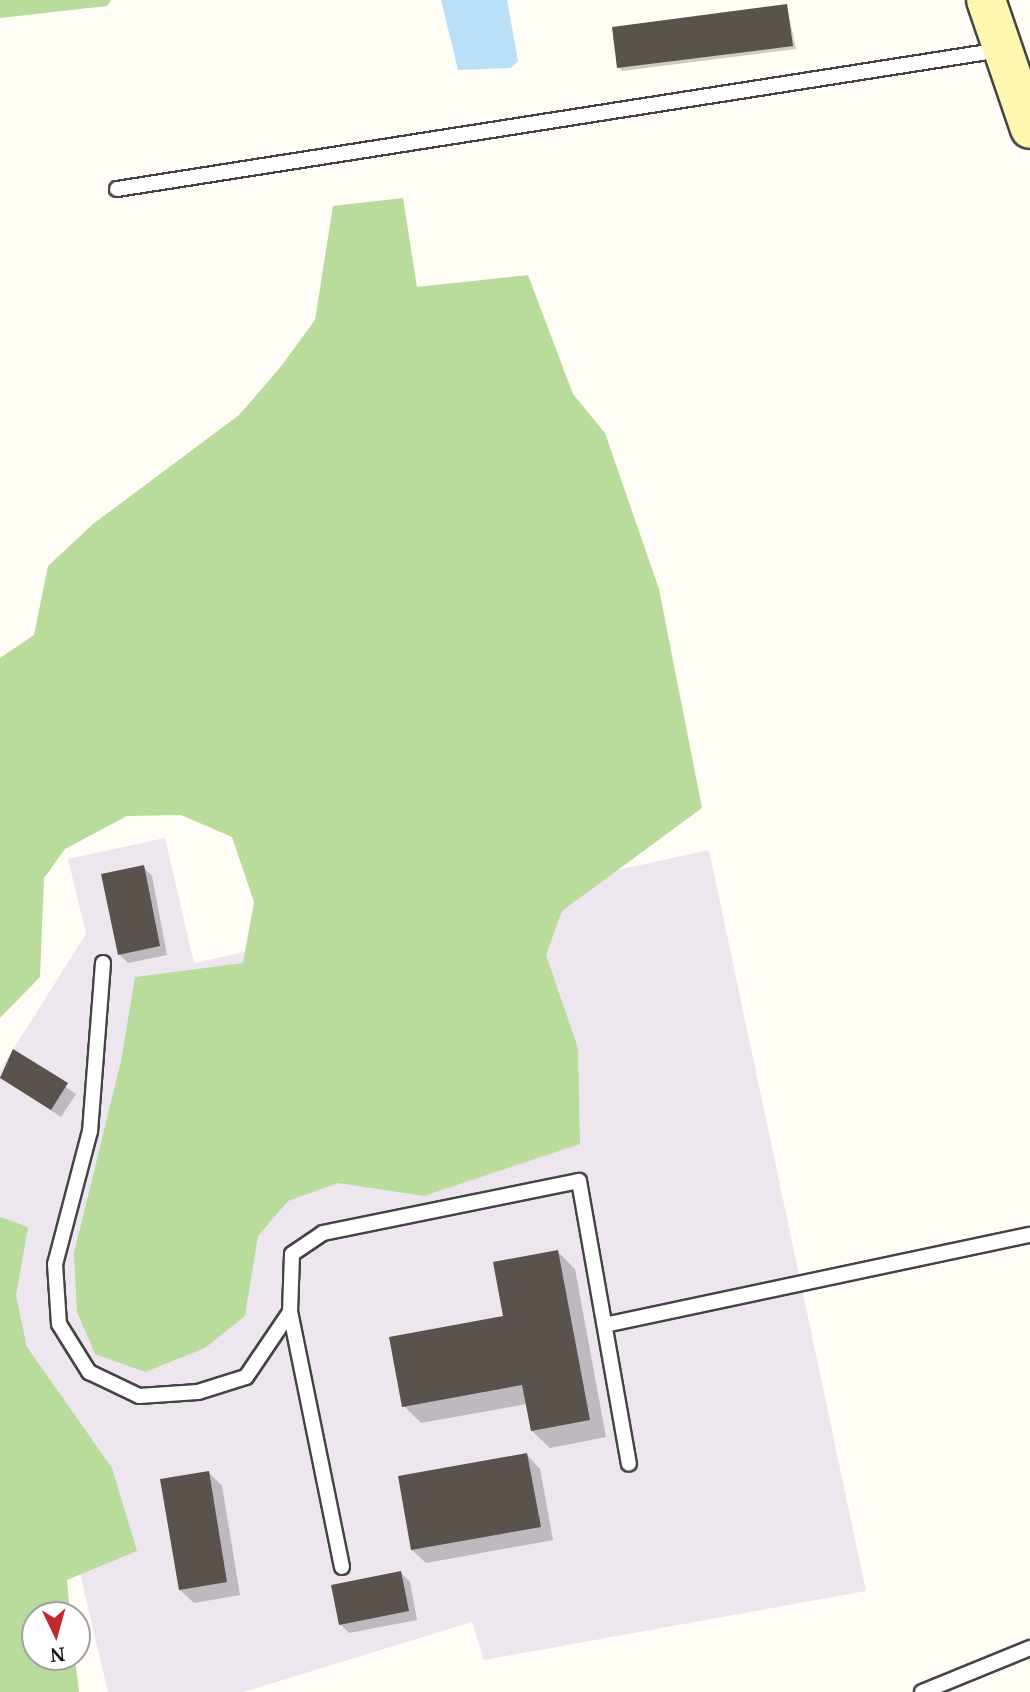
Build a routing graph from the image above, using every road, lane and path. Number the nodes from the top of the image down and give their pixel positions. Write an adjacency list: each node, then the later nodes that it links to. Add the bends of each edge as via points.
1 (986, 0): 2 (main road)
2 (1006, 50): 3 (main road); 4 (lane)
3 (1030, 129)
4 (117, 189)
5 (103, 963): 7 (lane, via 90,1131 55,1264 59,1324 89,1372 139,1396 198,1392 246,1377)
6 (1030, 1235): 8 (lane)
7 (290, 1312): 8 (lane, via 292,1254 323,1233 579,1181); 10 (lane)
8 (605, 1325): 9 (lane)
9 (629, 1464)
10 (342, 1567)
11 (1030, 1648): 12 (lane)
12 (922, 1692)

